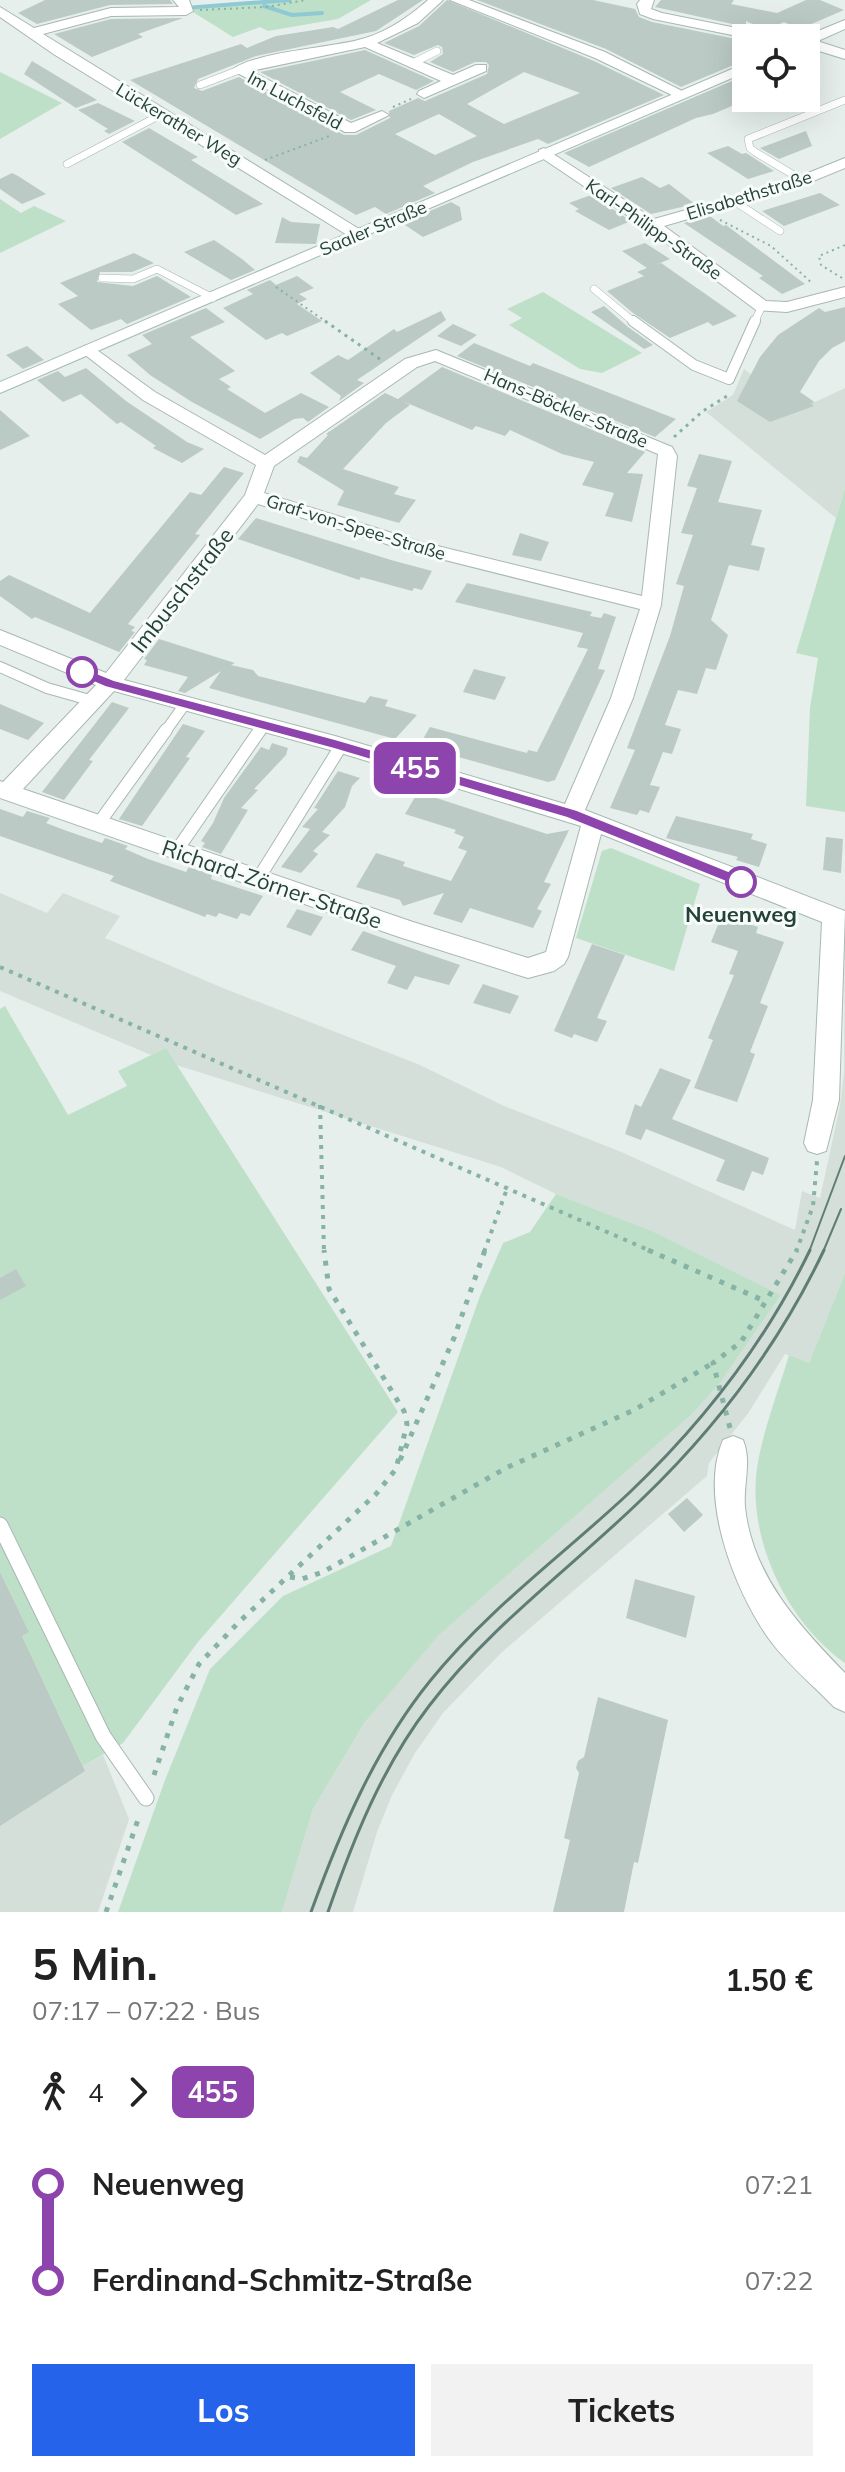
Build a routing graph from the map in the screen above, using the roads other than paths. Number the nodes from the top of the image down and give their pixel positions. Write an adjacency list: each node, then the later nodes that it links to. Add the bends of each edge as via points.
1 (436, 0): 10 (street, Im Luchsfeld, via 413,20)
2 (457, 0): 21 (street, via 600,55)
3 (647, 0): 7 (street, via 645,11 658,16)
4 (184, 5): 8 (street, via 108,8)
5 (0, 11): 8 (street, Lückerather Weg)
6 (845, 24): 9 (street)
7 (732, 31)
8 (32, 33): 23 (street, Lückerather Weg)
9 (820, 36)
10 (366, 43): 14 (street); 16 (street, Im Luchsfeld)
11 (820, 47): 13 (street)
12 (437, 51): 14 (lane)
13 (845, 55)
14 (413, 63): 18 (street)
15 (481, 68): 18 (street)
16 (239, 70): 19 (lane); 24 (street, Im Luchsfeld, via 350,129)
17 (732, 73): 21 (street, Saaler Straße)
18 (454, 81): 20 (street)
19 (200, 85)
20 (424, 94)
21 (681, 94): 25 (street, Saaler Straße)
22 (845, 100): 28 (lane, via 748,139 755,152)
23 (162, 114): 27 (lane); 32 (street, Lückerather Weg)
24 (382, 115)
25 (544, 153): 30 (street, Karl-Philipp-Straße); 32 (street, Saaler Straße)
26 (845, 163): 28 (street, Elisabethstraße)
27 (67, 164)
28 (802, 180): 29 (street, Elisabethstraße)
29 (734, 201): 30 (street, Elisabethstraße); 31 (lane)
30 (652, 225): 37 (street, Karl-Philipp-Straße)
31 (780, 231)
32 (358, 235): 36 (street, Saaler Straße)
33 (102, 278): 36 (lane, via 133,279 157,269)
34 (594, 289): 37 (lane, via 674,351 713,376 729,379)
35 (845, 292): 37 (street, via 787,307)
36 (213, 298): 38 (street, Saaler Straße)
37 (762, 306)
38 (90, 350): 39 (street, Saaler Straße); 40 (street, Graf-von-Spee-Straße, via 149,396)
39 (0, 388)
40 (266, 463): 41 (street, Graf-von-Spee-Straße); 42 (street, Hans-Böckler-Straße, via 417,360 444,356 662,448 668,456)
41 (254, 496): 42 (street, Graf-von-Spee-Straße, via 416,547); 45 (street, Imbuschstraße)
42 (651, 605): 51 (street, Hans-Böckler-Straße)
43 (0, 637): 45 (street)
44 (0, 667): 46 (lane)
45 (110, 683): 46 (street, Imbuschstraße); 47 (street)
46 (93, 701): 50 (street, Imbuschstraße)
47 (185, 704): 48 (street); 52 (lane)
48 (264, 725): 49 (street); 53 (lane)
49 (341, 746): 51 (street); 54 (lane)
50 (4, 790): 52 (street, Richard-Zörner-Straße)
51 (582, 818): 55 (street); 56 (street, Hans-Böckler-Straße, via 556,957)
52 (99, 823): 53 (street, Richard-Zörner-Straße)
53 (177, 850): 54 (street, Richard-Zörner-Straße)
54 (258, 879): 56 (street, Richard-Zörner-Straße, via 528,968)
55 (839, 919): 57 (street, via 826,1100)
56 (545, 964)
57 (817, 1143)
58 (733, 1450): 60 (street, via 730,1506 738,1544 758,1589 781,1629)
59 (0, 1525): 61 (lane, via 103,1736)
60 (845, 1696)
61 (146, 1798)

